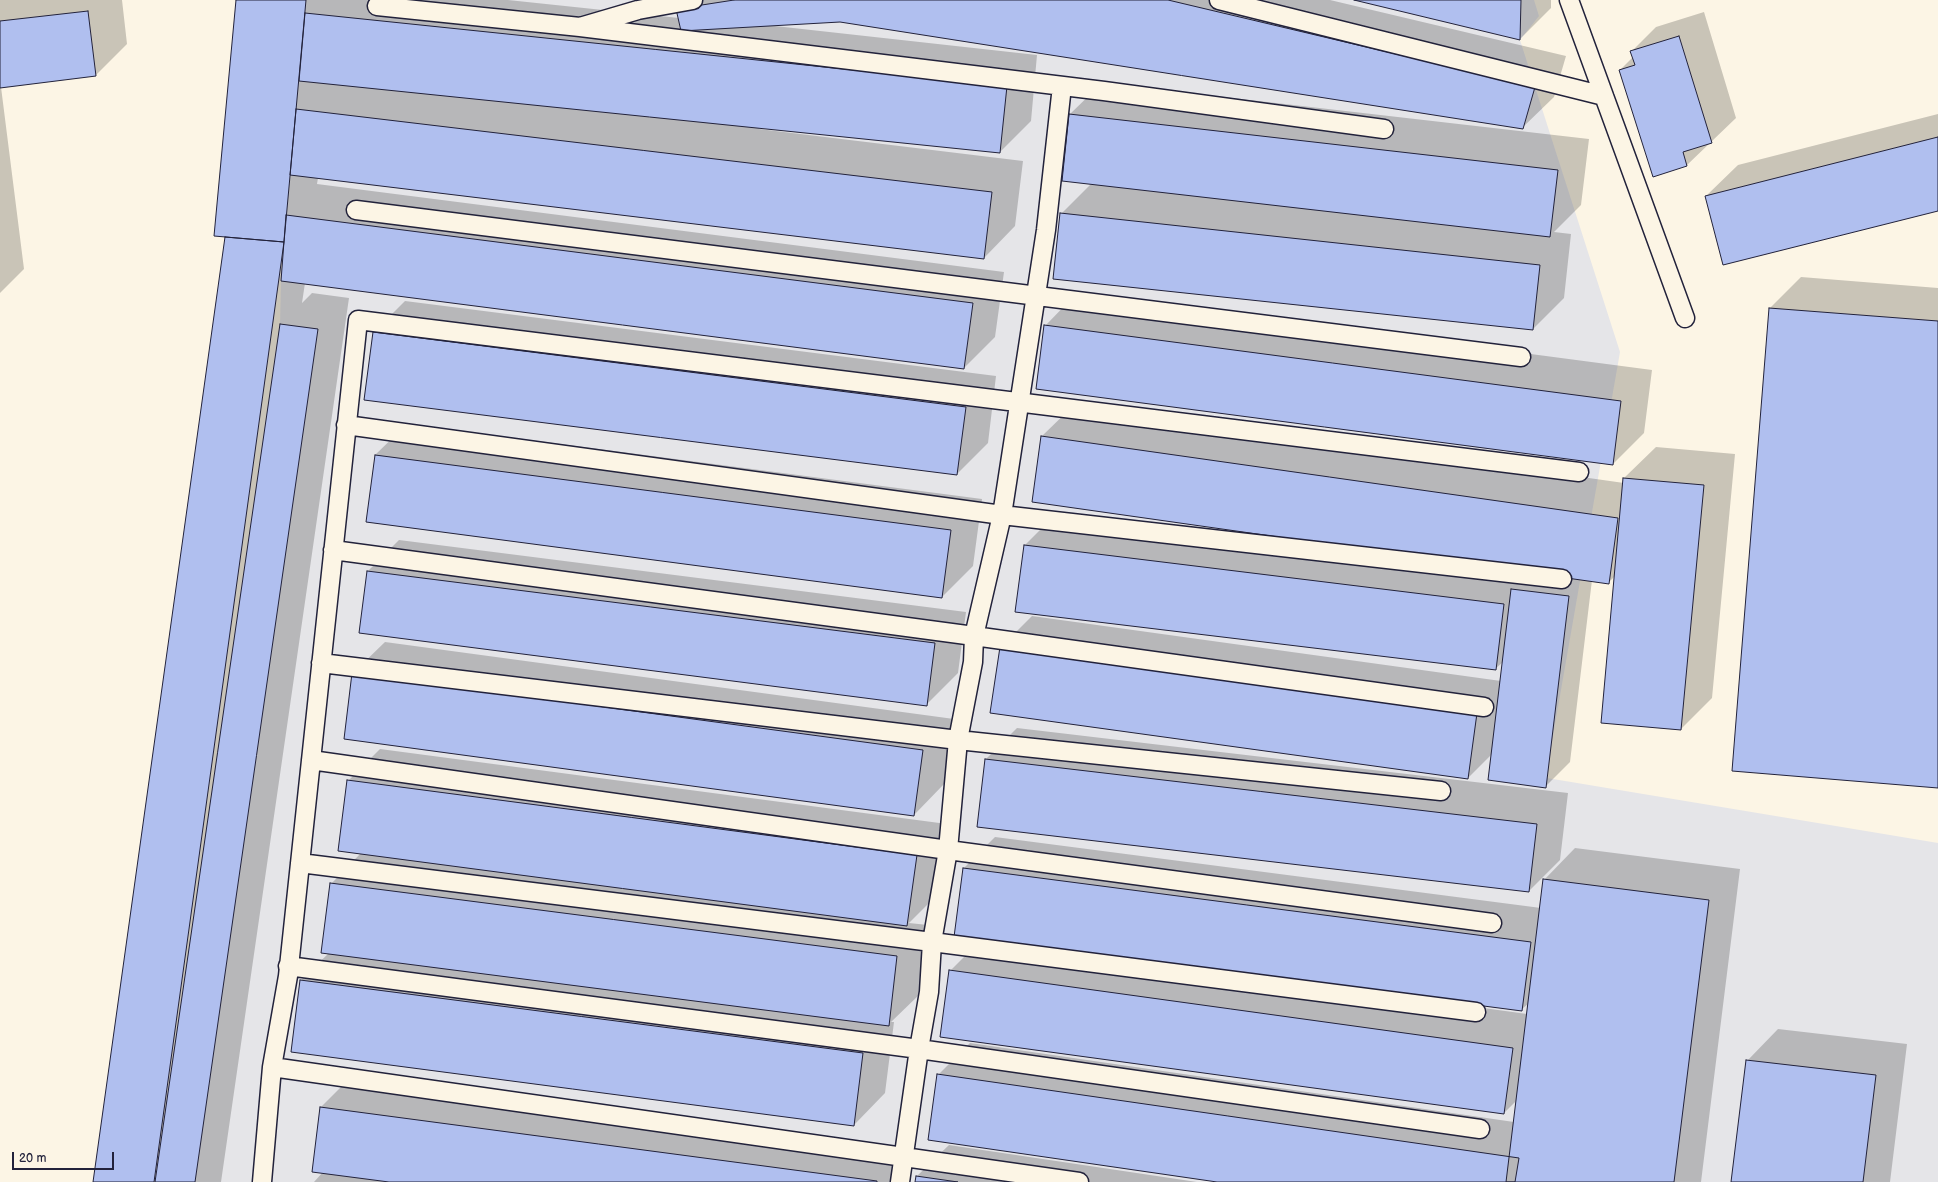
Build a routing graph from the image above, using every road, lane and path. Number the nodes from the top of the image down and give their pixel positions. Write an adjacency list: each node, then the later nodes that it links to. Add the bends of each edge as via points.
1 (693, 0): 5 (lane, via 638,10)
2 (1219, 0): 7 (lane)
3 (1569, 0): 7 (lane)
4 (377, 6): 5 (lane)
5 (580, 27): 6 (lane)
6 (1062, 86): 8 (lane); 10 (lane, via 1046,230)
7 (1604, 96): 11 (lane)
8 (1384, 129)
9 (356, 210): 10 (lane)
10 (1035, 294): 12 (lane); 13 (lane)
11 (1685, 318)
12 (1521, 357)
13 (1018, 404): 14 (lane, via 358,320); 15 (lane); 16 (lane)
14 (346, 425): 16 (lane); 17 (lane)
15 (1579, 472)
16 (1002, 514): 18 (lane); 19 (lane)
17 (333, 550): 19 (lane); 20 (lane)
18 (1562, 579)
19 (974, 636): 21 (lane); 22 (lane)
20 (321, 663): 22 (lane); 23 (lane)
21 (1484, 708)
22 (958, 740): 24 (lane); 25 (lane)
23 (311, 760): 25 (lane); 26 (lane)
24 (1442, 791)
25 (948, 850): 27 (lane); 28 (lane)
26 (300, 863): 28 (lane); 29 (lane)
27 (1492, 923)
28 (932, 942): 30 (lane); 31 (lane, via 929,992)
29 (288, 966): 31 (lane); 32 (lane)
30 (1476, 1012)
31 (919, 1048): 33 (lane); 34 (lane)
32 (272, 1067): 34 (lane); 35 (lane)
33 (1480, 1129)
34 (904, 1157): 36 (lane); 37 (lane)
35 (262, 1182)
36 (900, 1182)
37 (1079, 1182)

